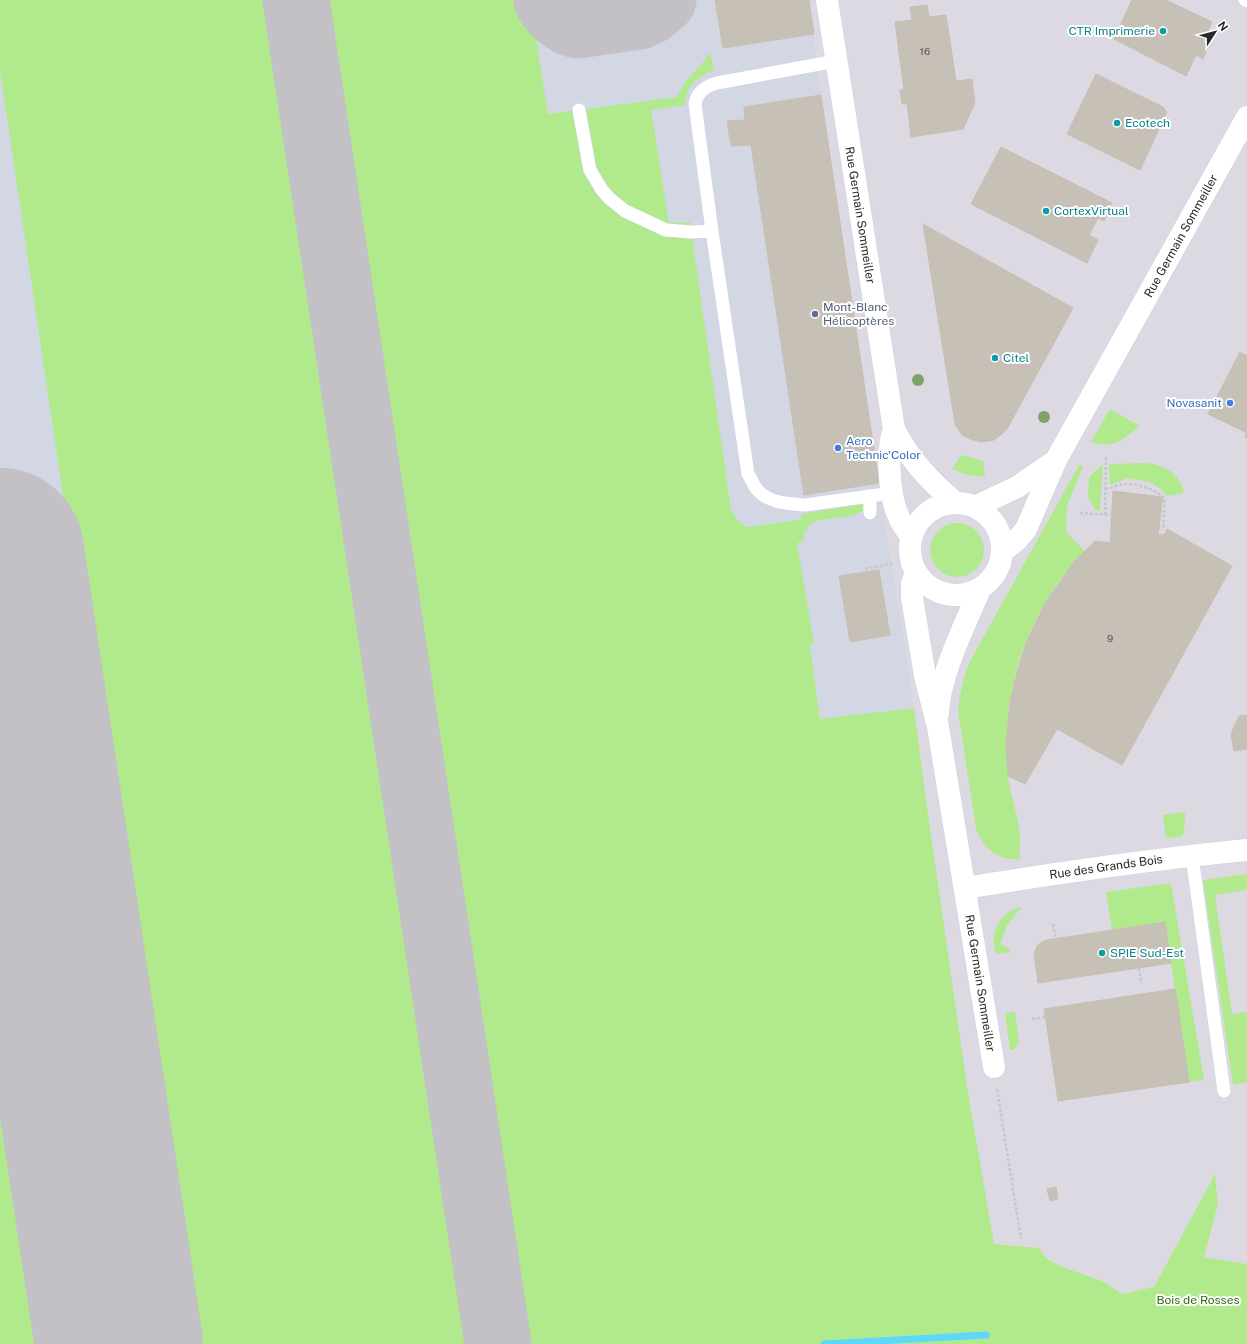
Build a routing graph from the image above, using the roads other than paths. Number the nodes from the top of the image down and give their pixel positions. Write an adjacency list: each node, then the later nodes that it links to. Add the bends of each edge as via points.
1 (827, 0): 2 (street, Rue Germain Sommeiller)
2 (836, 61): 5 (lane, via 717,82 698,95 696,104); 6 (street, Rue Germain Sommeiller)
3 (578, 110): 5 (lane, via 590,170 609,198 625,211 666,230)
4 (1247, 117): 7 (street, Rue Germain Sommeiller)
5 (712, 231): 9 (lane, via 748,474 756,489 769,499 799,505)
6 (894, 429): 8 (street, Rue Germain Sommeiller, via 889,449); 10 (street, Rue Germain Sommeiller, via 916,465 935,485)
7 (1056, 460): 10 (street, Rue Germain Sommeiller, via 1022,484); 13 (street, Rue Germain Sommeiller, via 1026,529)
8 (892, 493): 9 (lane); 12 (street, Rue Germain Sommeiller, via 897,513)
9 (870, 497): 11 (lane)
10 (966, 505): 12 (street, Rue Germain Sommeiller, via 939,506 925,514); 13 (street, Rue Germain Sommeiller, via 983,512 996,525 1002,542)
11 (870, 513)
12 (911, 536): 14 (street, Rue Germain Sommeiller, via 910,552)
13 (1002, 552): 15 (street, Rue Germain Sommeiller, via 998,569)
14 (914, 567): 15 (street, Rue Germain Sommeiller, via 928,586 936,591 962,595); 16 (street, Rue Germain Sommeiller, via 912,598 925,676)
15 (980, 589): 16 (street, Rue Germain Sommeiller, via 946,673 940,696)
16 (938, 727): 19 (street, Rue Germain Sommeiller)
17 (1247, 850): 18 (street, Rue des Grands Bois)
18 (1192, 856): 19 (street, Rue des Grands Bois, via 1062,872); 21 (lane)
19 (965, 888): 20 (street, Rue Germain Sommeiller)
20 (994, 1067)
21 (1224, 1091)

